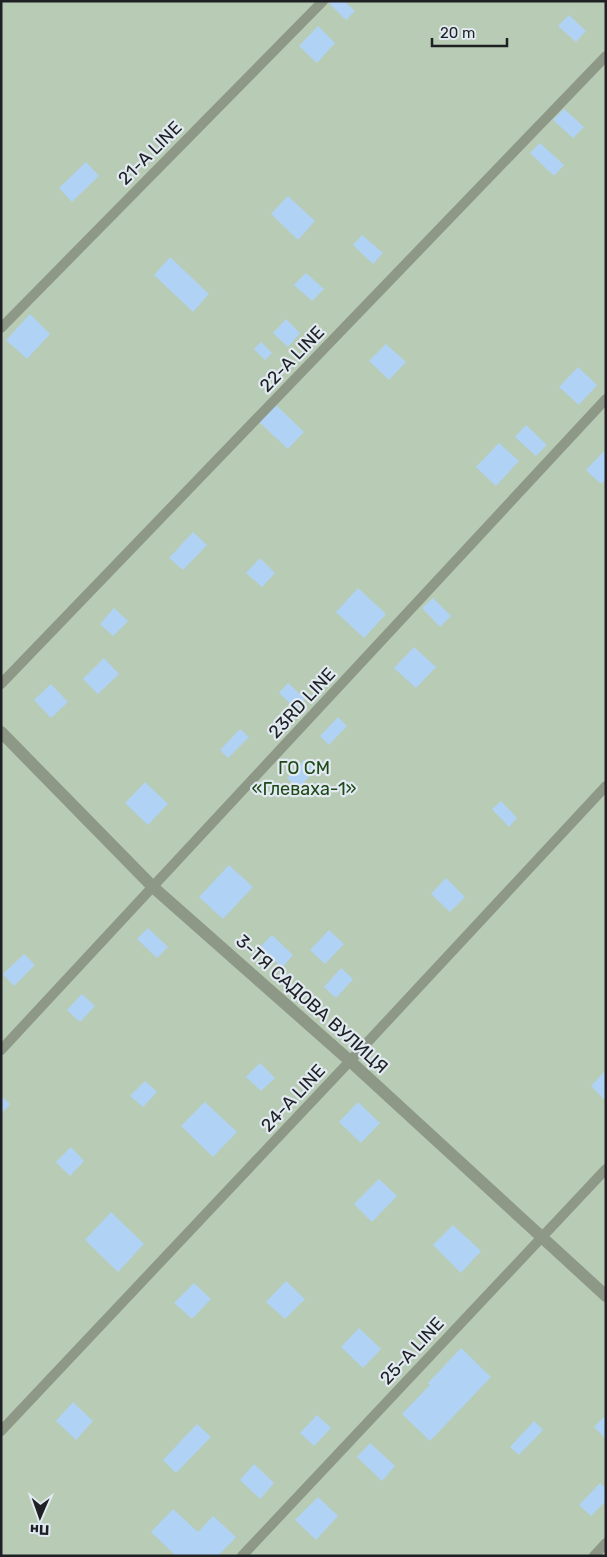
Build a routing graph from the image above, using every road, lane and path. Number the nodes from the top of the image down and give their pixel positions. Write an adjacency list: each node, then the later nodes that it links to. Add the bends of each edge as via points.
1 (323, 1): 3 (lane, 21-A LINE)
2 (606, 56): 5 (lane, 22-A LINE)
3 (1, 328)
4 (606, 399): 8 (lane, 23RD LINE)
5 (1, 684)
6 (1, 732): 8 (street, 3-ТЯ САДОВА ВУЛИЦЯ)
7 (606, 786): 10 (lane, 24-A LINE)
8 (153, 886): 9 (lane, 23RD LINE); 10 (street, 3-ТЯ САДОВА ВУЛИЦЯ)
9 (1, 1050)
10 (350, 1061): 12 (street, 3-ТЯ САДОВА ВУЛИЦЯ); 14 (lane, 24-A LINE)
11 (606, 1169): 12 (lane, 25-A LINE)
12 (542, 1236): 13 (street, 3-ТЯ САДОВА ВУЛИЦЯ); 16 (lane, 25-A LINE)
13 (606, 1296)
14 (1, 1431)
15 (606, 1543): 17 (lane)
16 (242, 1556)
17 (594, 1556)

